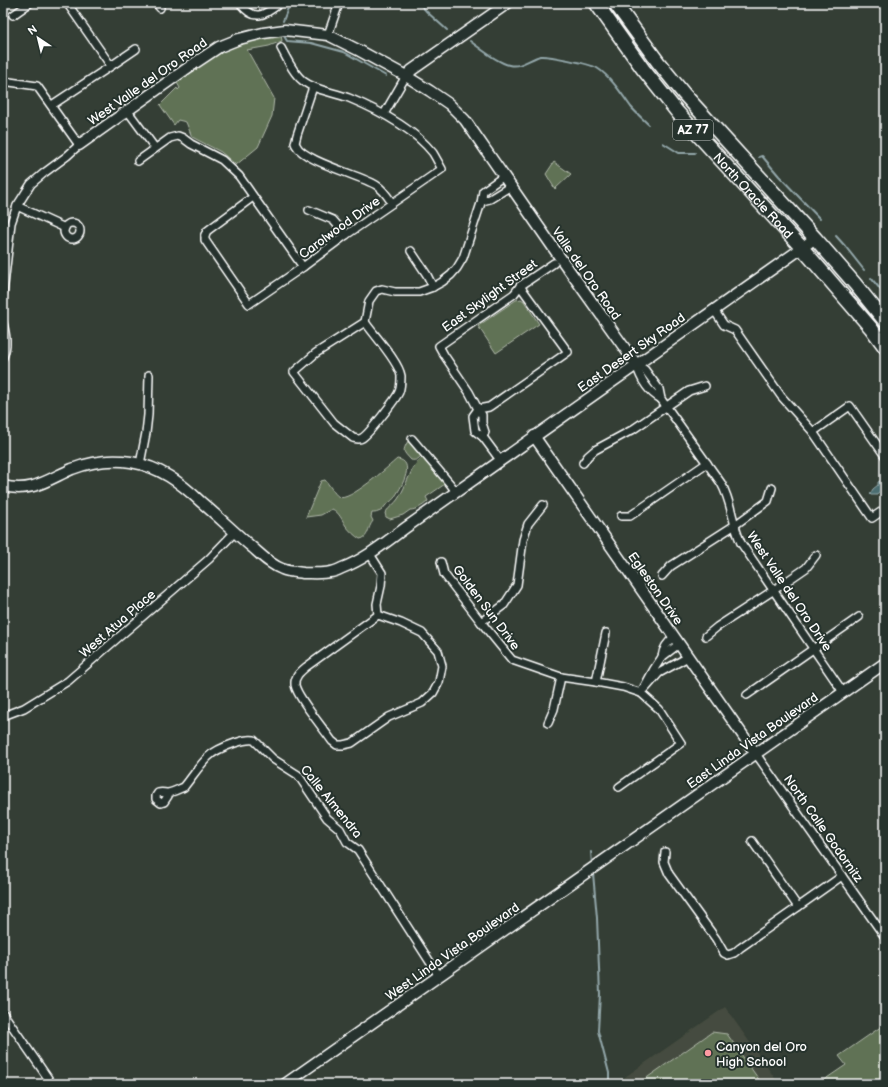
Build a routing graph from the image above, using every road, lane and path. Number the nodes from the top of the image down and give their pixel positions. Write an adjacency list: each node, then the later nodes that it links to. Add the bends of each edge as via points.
1 (30, 3): 9 (street)
2 (67, 3): 13 (street)
3 (240, 3): 4 (street, via 249,13 259,16 270,12)
4 (280, 3)
5 (339, 3): 10 (street)
6 (508, 3): 14 (street)
7 (596, 3): 34 (highway, North Oracle Road / AZ 77, via 678,113)
8 (615, 3): 33 (highway, North Oracle Road / AZ 77, via 684,94)
9 (13, 15)
10 (328, 35): 14 (street, West Valle del Oro Road); 18 (street, West Valle del Oro Road, via 285,30 239,39 218,47)
11 (281, 48): 16 (street, via 302,80)
12 (136, 49): 13 (street)
13 (111, 66): 17 (street)
14 (406, 76): 19 (street); 23 (street, West Valle del Oro Road, via 449,104 465,120)
15 (3, 80): 17 (street, via 37,86)
16 (312, 87): 19 (street, via 349,98); 28 (street, via 294,146 303,154 377,186)
17 (52, 105): 20 (street)
18 (127, 110): 20 (street, West Valle del Oro Road); 21 (street)
19 (384, 114): 28 (street, Carolwood Drive, via 414,133 433,153 442,169)
20 (79, 145): 29 (street, West Valle del Oro Road, via 31,184)
21 (155, 148): 22 (street); 26 (street, via 176,135 183,138 222,160 239,176)
22 (138, 161)
23 (504, 176): 24 (street, West Valle del Oro Road); 27 (street, via 483,191)
24 (511, 186): 25 (street, West Valle del Oro Road); 27 (street)
25 (518, 196): 47 (street, Valle del Oro Road)
26 (253, 197): 37 (street); 37 (street, Carolwood Drive, via 204,234 206,243 249,304)
27 (482, 201): 39 (street, via 464,258 451,275)
28 (392, 203): 32 (street, Carolwood Drive)
29 (17, 206): 31 (street); 40 (street, West Valle del Oro Road, via 11,223)
30 (309, 210): 32 (street, via 333,220)
31 (65, 228)
32 (346, 235): 37 (street, Carolwood Drive)
33 (815, 238): 34 (street, East Desert Sky Road); 42 (highway, North Oracle Road / AZ 77)
34 (802, 248): 41 (street, East Desert Sky Road); 45 (highway, North Oracle Road / AZ 77)
35 (411, 251): 39 (street)
36 (554, 263): 38 (street, East Skylight Street)
37 (303, 267)
38 (520, 286): 51 (street, East Skylight Street, via 514,294 439,346); 51 (street, via 568,352 490,407)
39 (433, 287): 43 (street, via 410,293 382,289 376,291 369,301)
40 (3, 294)
41 (714, 310): 47 (street, East Desert Sky Road); 52 (street, via 724,325 735,330 781,396)
42 (885, 321)
43 (365, 322): 43 (street, via 316,353 294,372 334,423 357,439 366,436 392,402 401,383 398,368)
44 (3, 323): 46 (street, via 7,337)
45 (885, 346)
46 (3, 357)
47 (636, 364): 50 (street, West Valle del Oro Drive, via 645,370 659,389 661,399); 53 (street, East Desert Sky Road)
48 (149, 375): 59 (street, via 148,421)
49 (705, 386): 50 (street, via 689,390)
50 (667, 406): 57 (street, via 632,430 595,450); 58 (street, West Valle del Oro Drive)
51 (478, 409): 56 (street, via 473,416 475,431 483,437)
52 (813, 432): 55 (street, via 850,406); 64 (street, via 872,518)
53 (534, 436): 56 (street, East Desert Sky Road); 78 (street, Egleston Drive)
54 (412, 439): 62 (street)
55 (885, 456)
56 (500, 460): 62 (street, East Desert Sky Road)
57 (583, 463)
58 (707, 463): 65 (street, via 630,516); 66 (street, West Valle del Oro Drive, via 724,487)
59 (140, 464): 60 (street, East Desert Sky Road, via 103,462 82,466 37,485 19,488); 67 (street, East Desert Sky Road, via 178,481)
60 (3, 486)
61 (772, 488): 66 (street, via 768,501)
62 (459, 490): 68 (street, East Desert Sky Road)
63 (543, 505): 75 (street, via 528,524 523,540 517,585 504,605)
64 (885, 509)
65 (621, 516)
66 (735, 525): 71 (street, via 671,566); 72 (street, West Valle del Oro Drive, via 741,543)
67 (234, 532): 68 (street, East Desert Sky Road, via 266,560 282,569 297,572 332,572); 89 (street, West Atua Place, via 208,559 68,681 24,708)
68 (370, 554): 73 (street, via 382,573 377,604)
69 (816, 555): 72 (street, via 806,568)
70 (441, 562): 75 (street, Golden Sun Drive, via 444,574)
71 (662, 576)
72 (774, 590): 77 (street); 79 (street, West Valle del Oro Drive)
73 (378, 615): 73 (street, via 297,674 295,684 299,694 332,741 337,744 352,743 389,717 422,703 433,693 439,682 442,666 438,651 422,634)
74 (859, 617): 79 (street)
75 (481, 622): 84 (street, Golden Sun Drive, via 512,660)
76 (606, 633): 85 (street)
77 (706, 636)
78 (677, 640): 80 (street); 81 (street, Egleston Drive)
79 (814, 649): 86 (street, West Valle del Oro Drive); 88 (street)
80 (662, 657): 83 (street); 87 (street)
81 (688, 657): 83 (street); 91 (street, Egleston Drive)
82 (885, 663): 86 (street, East Linda Vista Boulevard)
83 (673, 665): 87 (street, via 659,673)
84 (561, 677): 85 (street, Golden Sun Drive); 90 (street)
85 (596, 682): 87 (street, Golden Sun Drive)
86 (843, 692): 91 (street, East Linda Vista Boulevard)
87 (641, 693): 92 (street, Golden Sun Drive, via 659,709 681,743)
88 (747, 695)
89 (3, 716)
90 (548, 723)
91 (756, 754): 94 (street, East Linda Vista Boulevard); 97 (street, North Calle Godornitz)
92 (619, 787)
93 (167, 793): 100 (street, Calle Almendra, via 184,787 215,752 228,745 254,740 273,759 298,775 327,818 340,829 347,842 358,850)
94 (634, 839): 100 (street, West Linda Vista Boulevard)
95 (752, 841): 98 (street)
96 (665, 852): 98 (street, via 664,862 669,874 724,953 728,955)
97 (842, 876): 98 (street); 99 (street, North Calle Godornitz)
98 (798, 907)
99 (885, 937)
100 (439, 976): 103 (street, West Linda Vista Boulevard)
101 (3, 1012): 102 (street)
102 (52, 1084)
103 (285, 1084)

